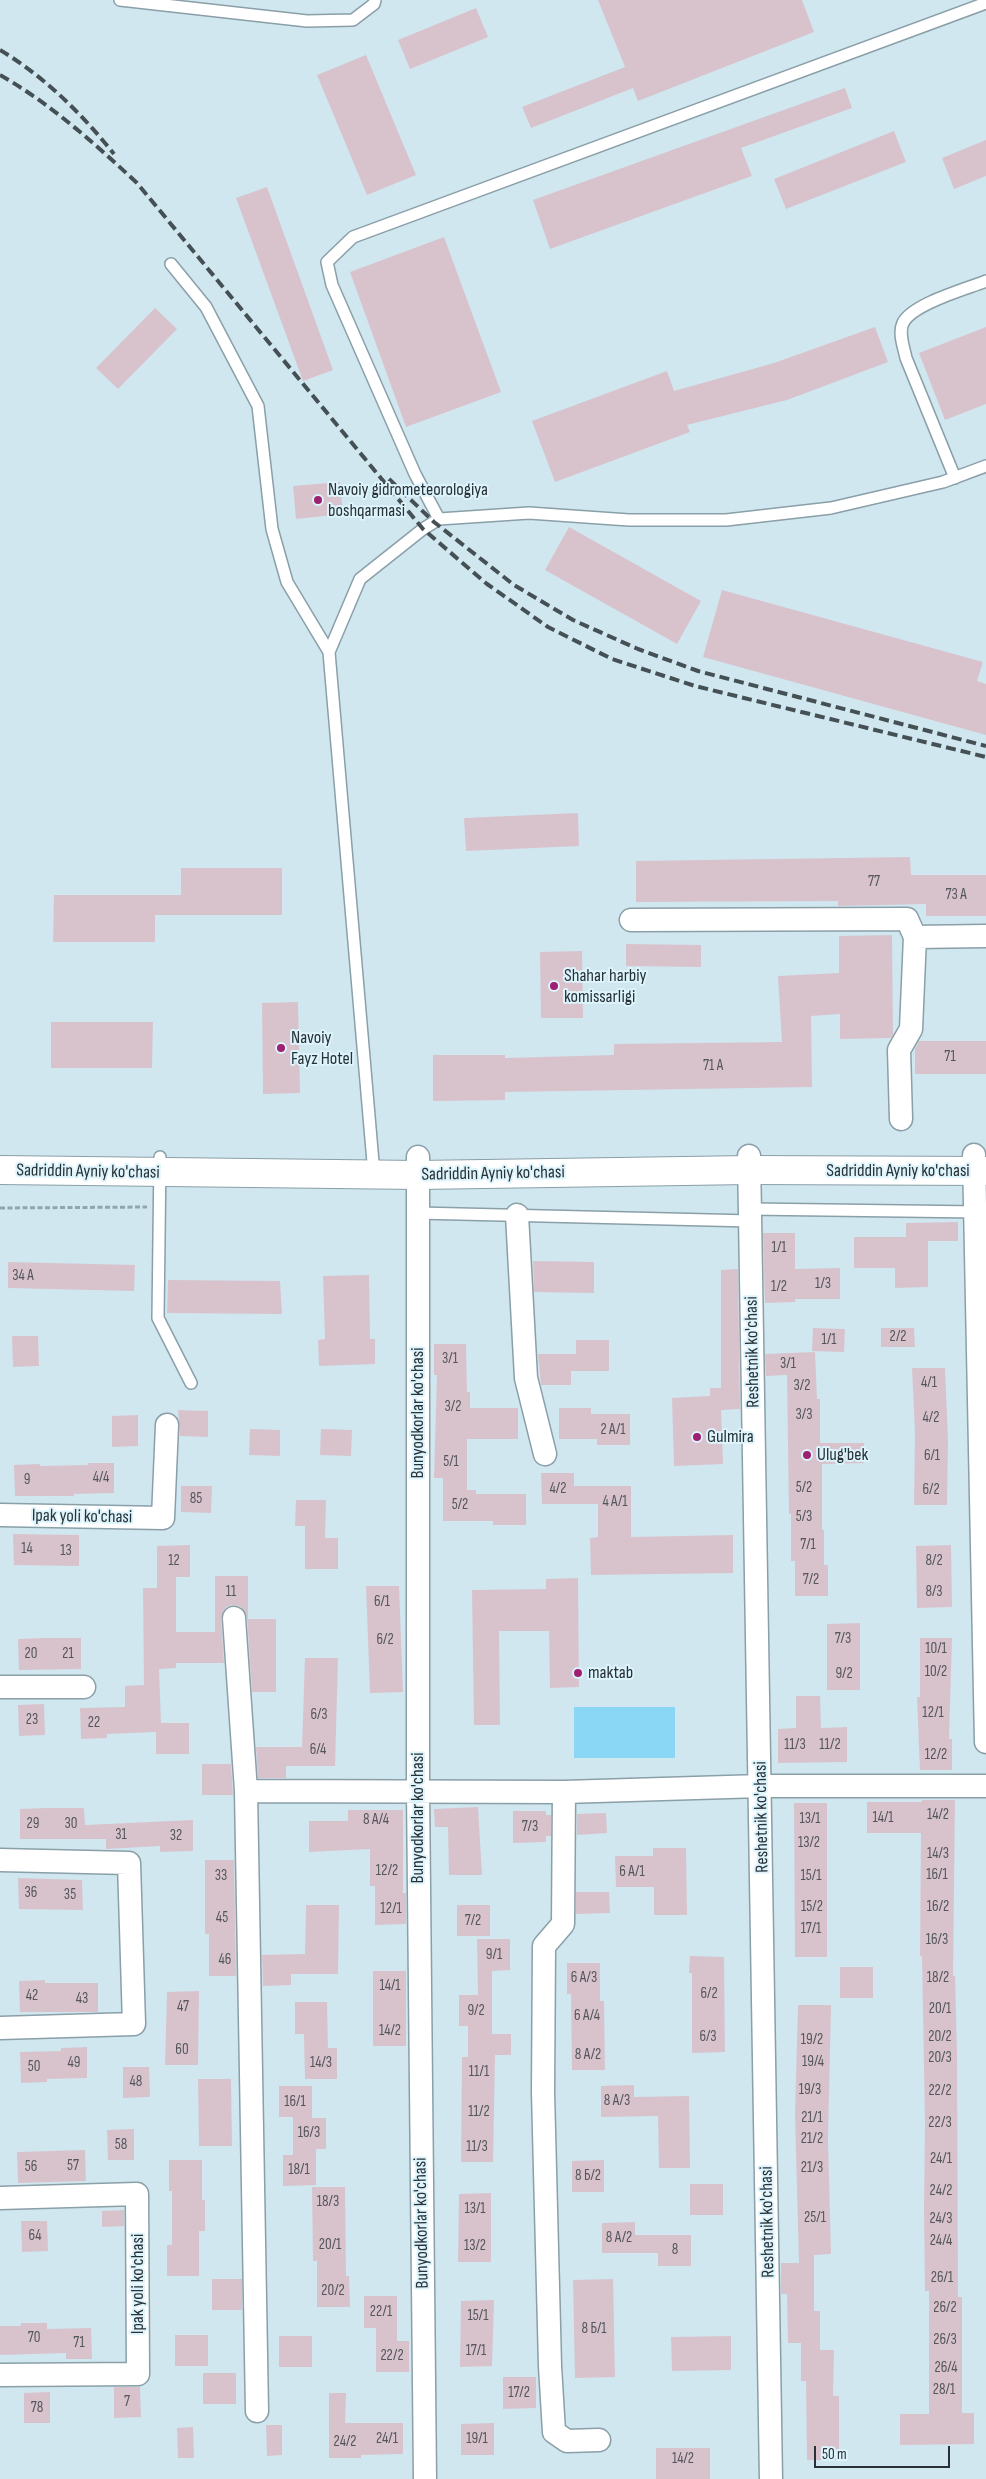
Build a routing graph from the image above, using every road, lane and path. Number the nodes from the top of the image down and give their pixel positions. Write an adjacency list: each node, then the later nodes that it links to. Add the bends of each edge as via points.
1 (120, 0): 2 (lane, via 307,20 353,20)
2 (375, 0)
3 (986, 3): 8 (lane, via 353,237 327,262 332,285 415,474)
4 (170, 264): 9 (lane, via 206,308 258,406 272,529 287,582)
5 (986, 281): 7 (lane, via 914,310 902,324 901,339 906,358)
6 (986, 466): 7 (lane)
7 (955, 478): 8 (lane, via 831,508 726,520 630,520 529,513)
8 (439, 519): 9 (lane, via 360,579)
9 (330, 652): 18 (lane)
10 (631, 920): 12 (street, via 907,919)
11 (986, 936): 12 (street)
12 (915, 937): 13 (street, via 911,1029 899,1050)
13 (901, 1119)
14 (0, 1153): 17 (main road, Sadriddin Ayniy ko'chasi)
15 (750, 1163): 16 (main road, Sadriddin Ayniy ko'chasi); 19 (main road, Sadriddin Ayniy ko'chasi); 26 (street, Reshetnik ko'chasi)
16 (980, 1163): 23 (street)
17 (160, 1165): 18 (main road, Sadriddin Ayniy ko'chasi); 20 (main road, Sadriddin Ayniy ko'chasi); 21 (lane)
18 (373, 1166): 19 (main road, Sadriddin Ayniy ko'chasi)
19 (418, 1166): 24 (street, Bunyodkorlar ko'chasi)
20 (0, 1170)
21 (159, 1207): 22 (path); 27 (lane, via 158,1318)
22 (0, 1208)
23 (981, 1212): 26 (lane); 34 (street)
24 (418, 1213): 25 (lane); 38 (street, Bunyodkorlar ko'chasi)
25 (517, 1215): 26 (lane); 29 (street, via 526,1378)
26 (751, 1215): 35 (street, Reshetnik ko'chasi)
27 (191, 1384)
28 (167, 1426): 30 (street, Ipak yoli ko'chasi, via 163,1518)
29 (545, 1454)
30 (0, 1516)
31 (234, 1618): 37 (street)
32 (0, 1687): 33 (street)
33 (84, 1687)
34 (986, 1742)
35 (761, 1786): 36 (street); 39 (street); 47 (street, Reshetnik ko'chasi)
36 (986, 1786)
37 (246, 1791): 38 (street); 44 (street)
38 (418, 1791): 39 (street); 46 (street, Bunyodkorlar ko'chasi)
39 (564, 1792): 45 (street, via 563,1924 544,1946 543,2092 550,2366 554,2432 567,2441)
40 (0, 1860): 41 (street, via 129,1863 134,2024)
41 (0, 2028)
42 (0, 2198): 43 (street, Ipak yoli ko'chasi, via 137,2194 138,2374)
43 (0, 2375)
44 (257, 2411)
45 (599, 2440)
46 (425, 2479)
47 (771, 2479)

